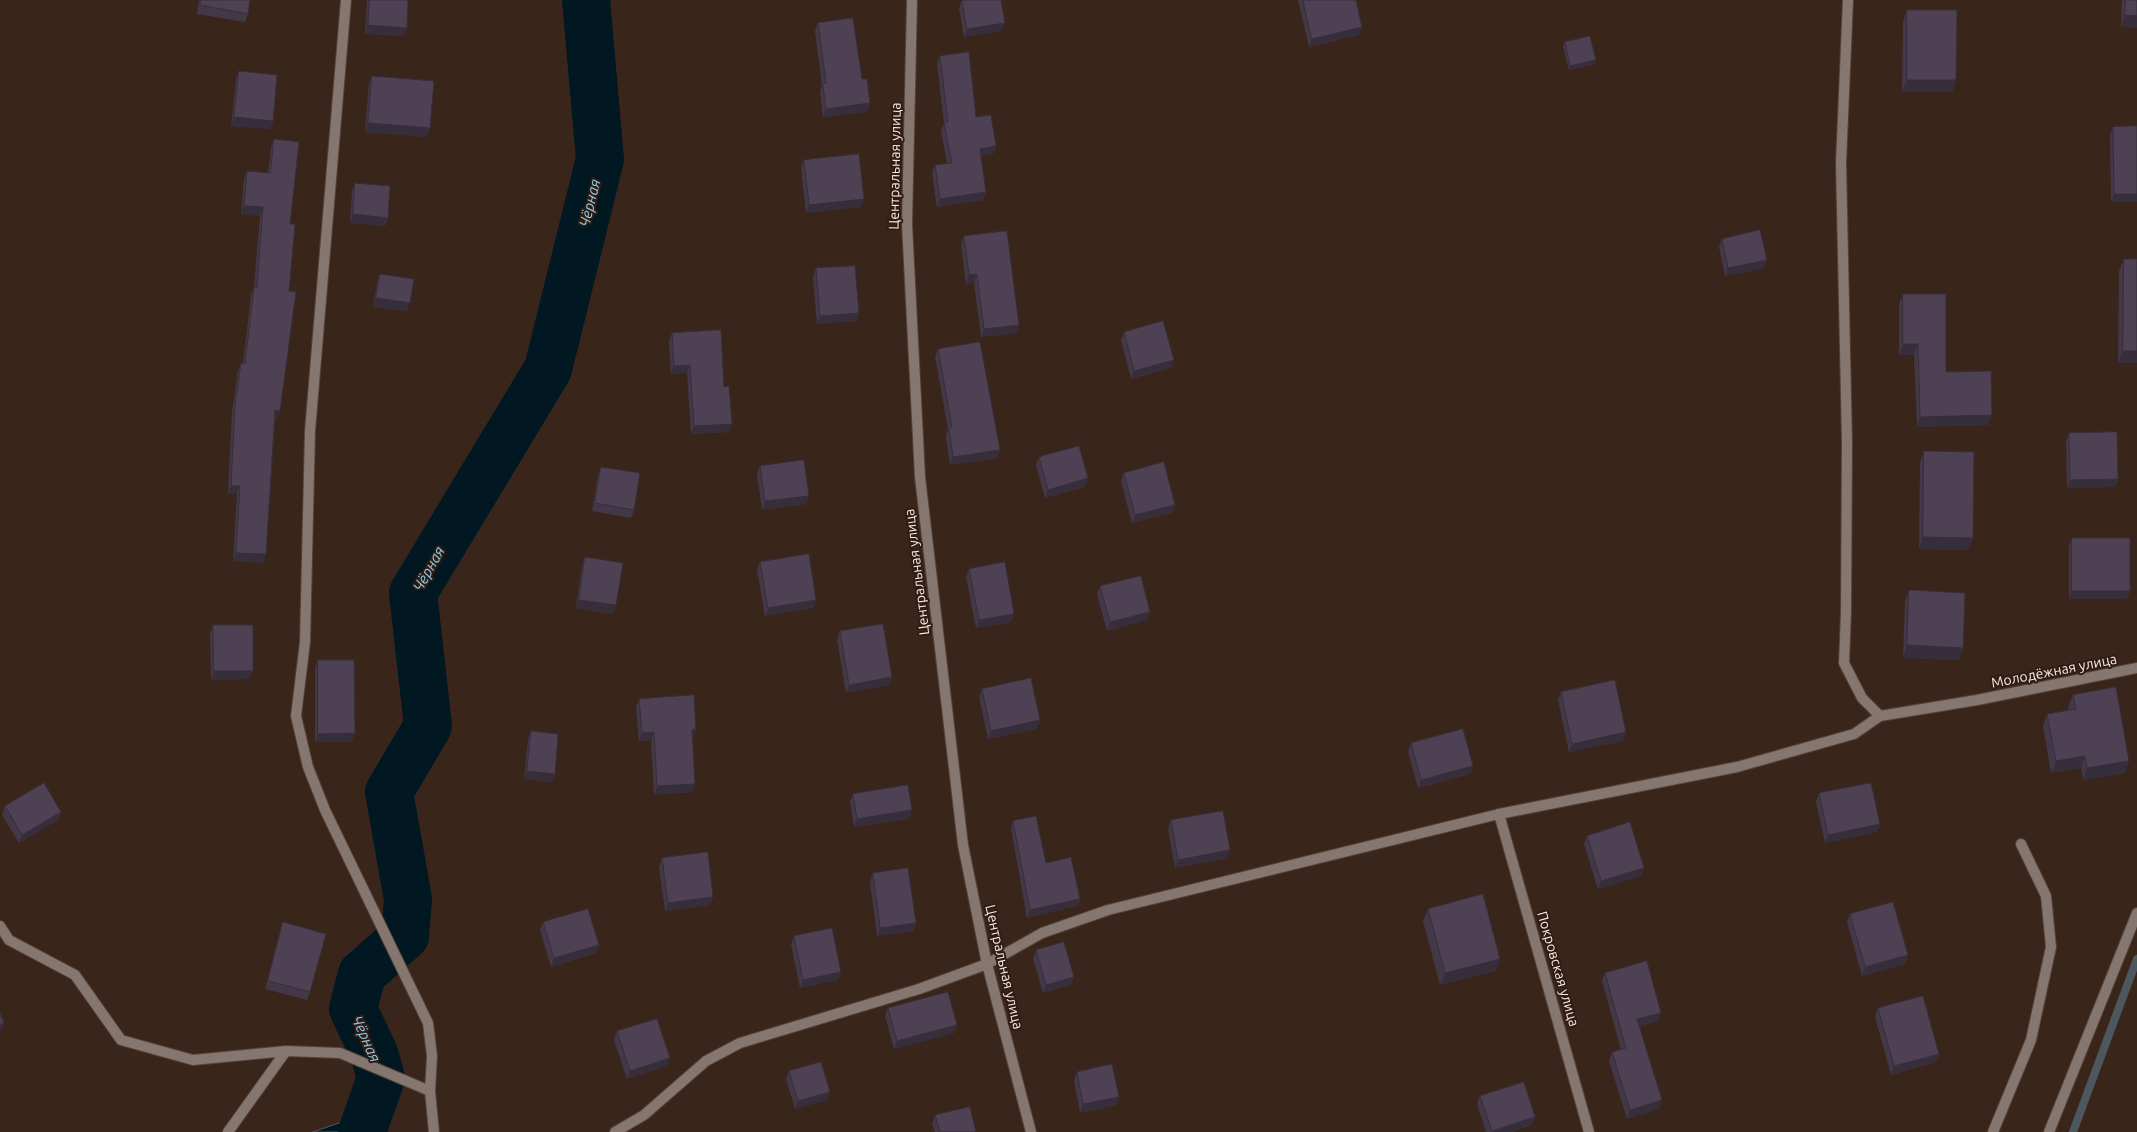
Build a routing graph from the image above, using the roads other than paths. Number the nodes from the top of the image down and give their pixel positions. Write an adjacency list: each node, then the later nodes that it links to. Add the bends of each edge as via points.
1 (346, 0): 13 (street, via 310,431 305,642 296,716 308,767 325,810 427,1021 432,1056)
2 (912, 0): 11 (street, Центральная улица, via 907,224 920,477 963,845)
3 (1848, 0): 5 (street, via 1841,163 1847,443 1844,663 1862,698)
4 (2137, 668): 5 (street, Молодёжная улица)
5 (1880, 716): 6 (street, via 1854,734 1737,767)
6 (1499, 814): 11 (street, via 1108,910 1042,933); 18 (street, Покровская улица)
7 (2021, 844): 19 (street, via 2046,896 2051,947 2031,1040)
8 (2137, 913): 20 (street)
9 (0, 926): 10 (street)
10 (4, 942): 12 (street, via 75,975 120,1040 193,1060)
11 (987, 964): 16 (street, via 919,989 740,1042 706,1061 644,1115); 17 (street, Центральная улица)
12 (286, 1051): 13 (street, via 340,1053); 14 (street)
13 (430, 1091): 15 (street)
14 (228, 1132)
15 (434, 1132)
16 (615, 1132)
17 (1031, 1132)
18 (1589, 1132)
19 (1993, 1132)
20 (2049, 1132)

